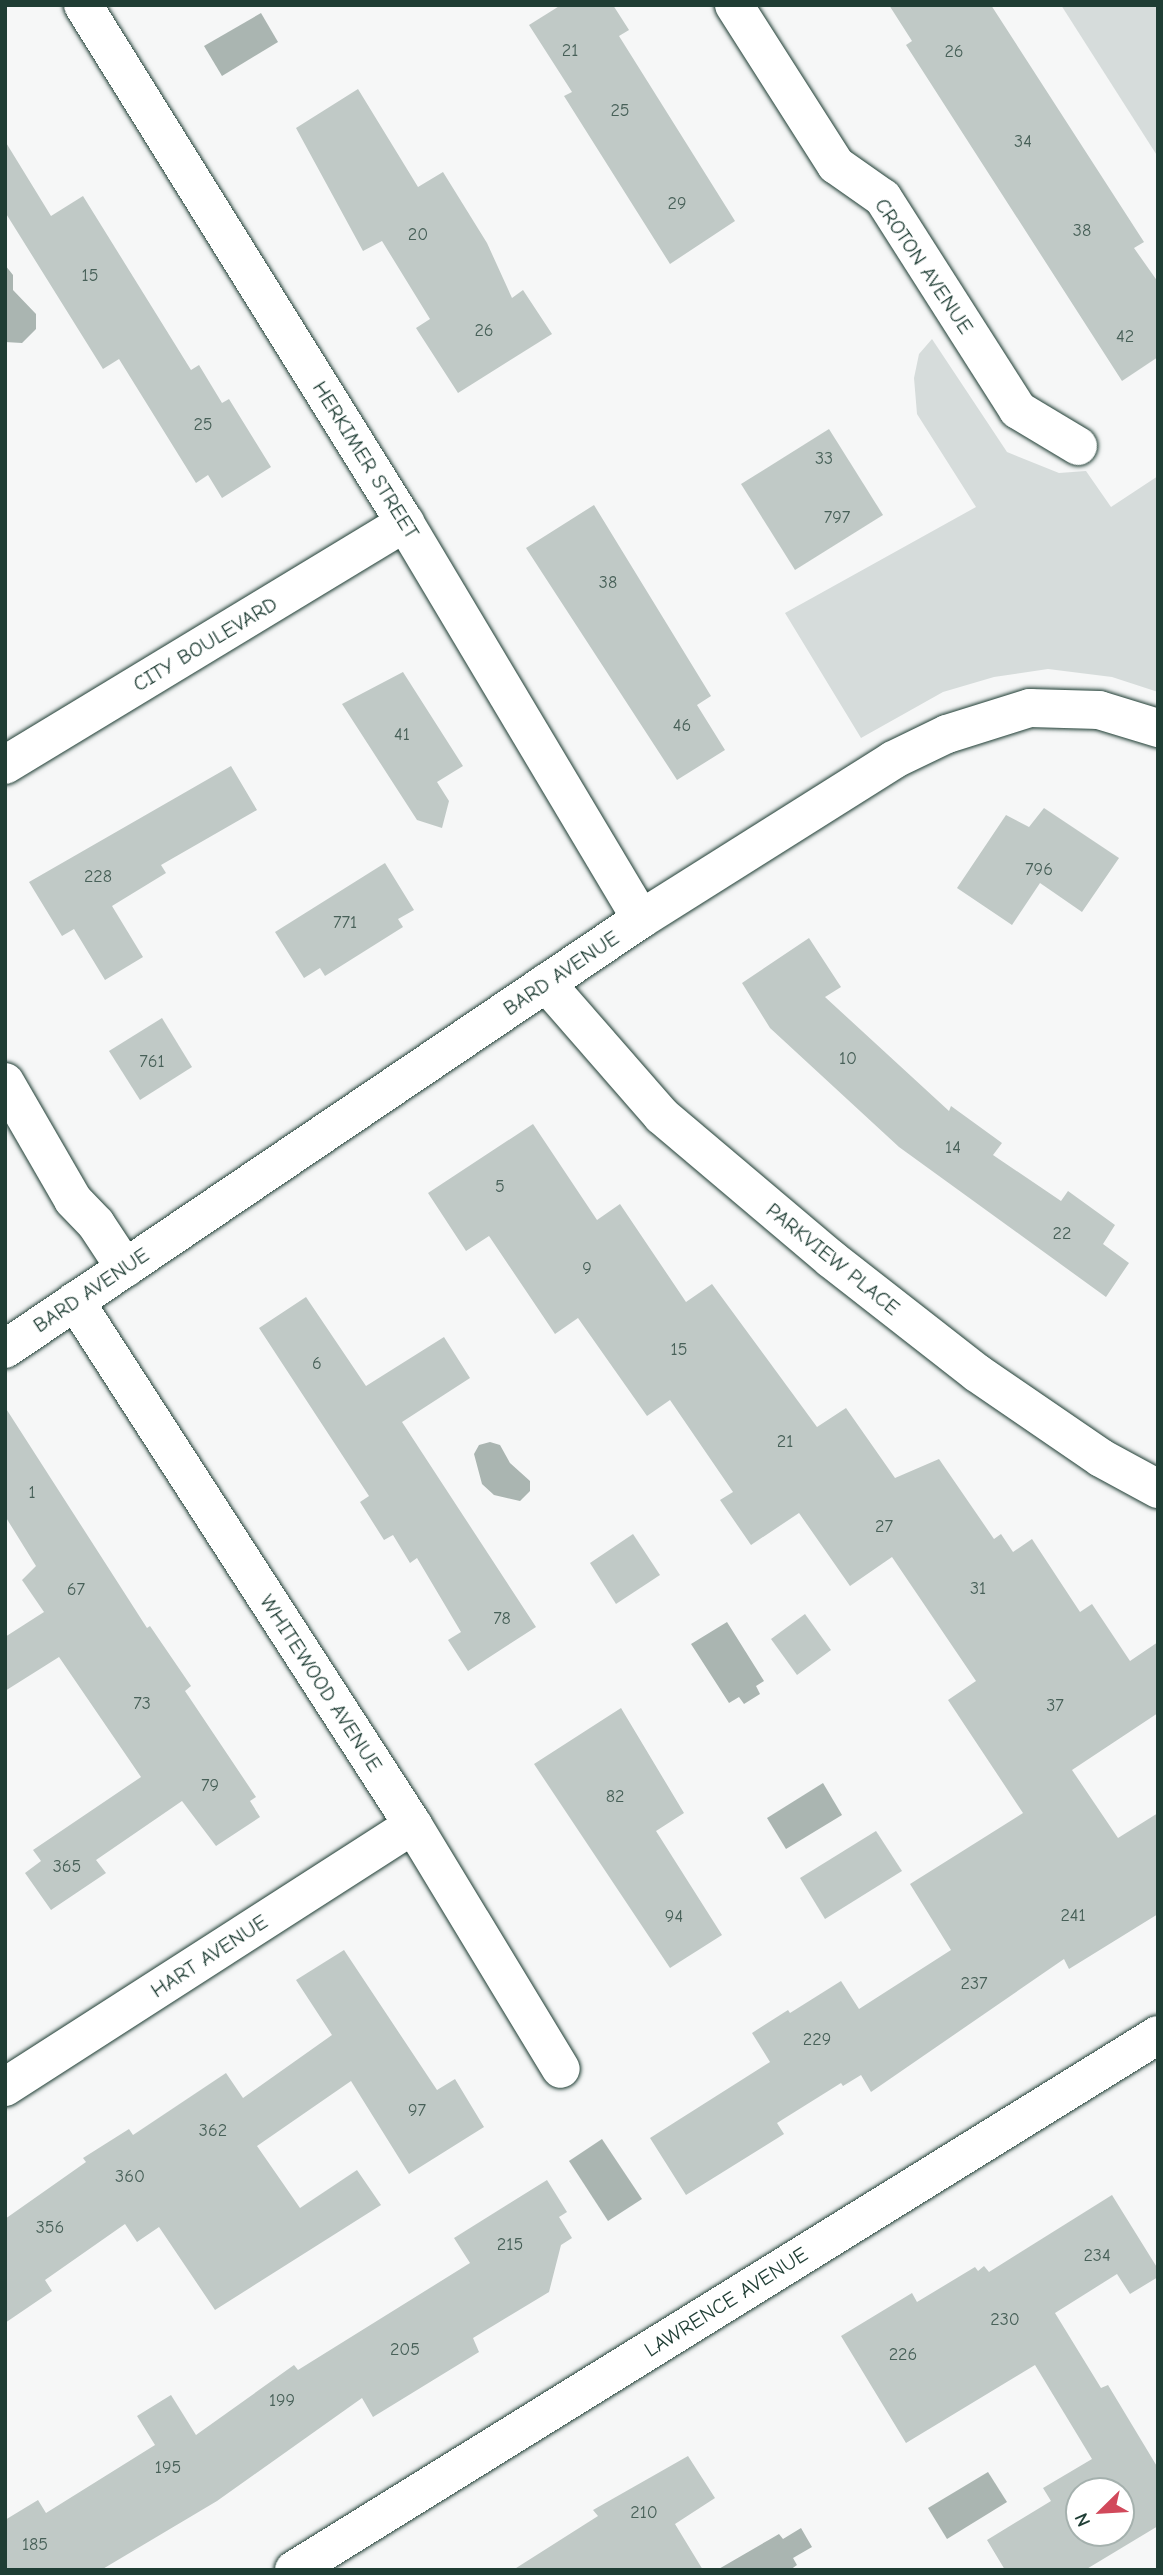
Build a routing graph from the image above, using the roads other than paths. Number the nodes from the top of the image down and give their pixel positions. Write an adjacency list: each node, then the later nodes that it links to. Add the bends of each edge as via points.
1 (83, 5): 4 (street, HERKIMER STREET)
2 (734, 5): 3 (street, CROTON AVENUE, via 836,165 883,198 1018,410)
3 (1078, 446)
4 (405, 523): 6 (street, CITY BOULEVARD); 7 (street, HERKIMER STREET)
5 (1158, 728): 7 (street, BARD AVENUE, via 1099,710 1030,708 947,734 893,760)
6 (5, 765)
7 (641, 919): 8 (street, BARD AVENUE)
8 (546, 983): 10 (street, BARD AVENUE); 13 (street, PARKVIEW PLACE, via 662,1116 831,1259 977,1373 1101,1458)
9 (5, 1082): 10 (street, via 73,1200 96,1224)
10 (125, 1268): 11 (street, BARD AVENUE)
11 (75, 1301): 12 (street, BARD AVENUE); 14 (street, WHITEWOOD AVENUE)
12 (5, 1349)
13 (1158, 1489)
14 (413, 1825): 16 (street, WHITEWOOD AVENUE); 17 (street, HART AVENUE)
15 (1158, 2035): 18 (street, LAWRENCE AVENUE)
16 (561, 2069)
17 (5, 2087)
18 (294, 2570)

